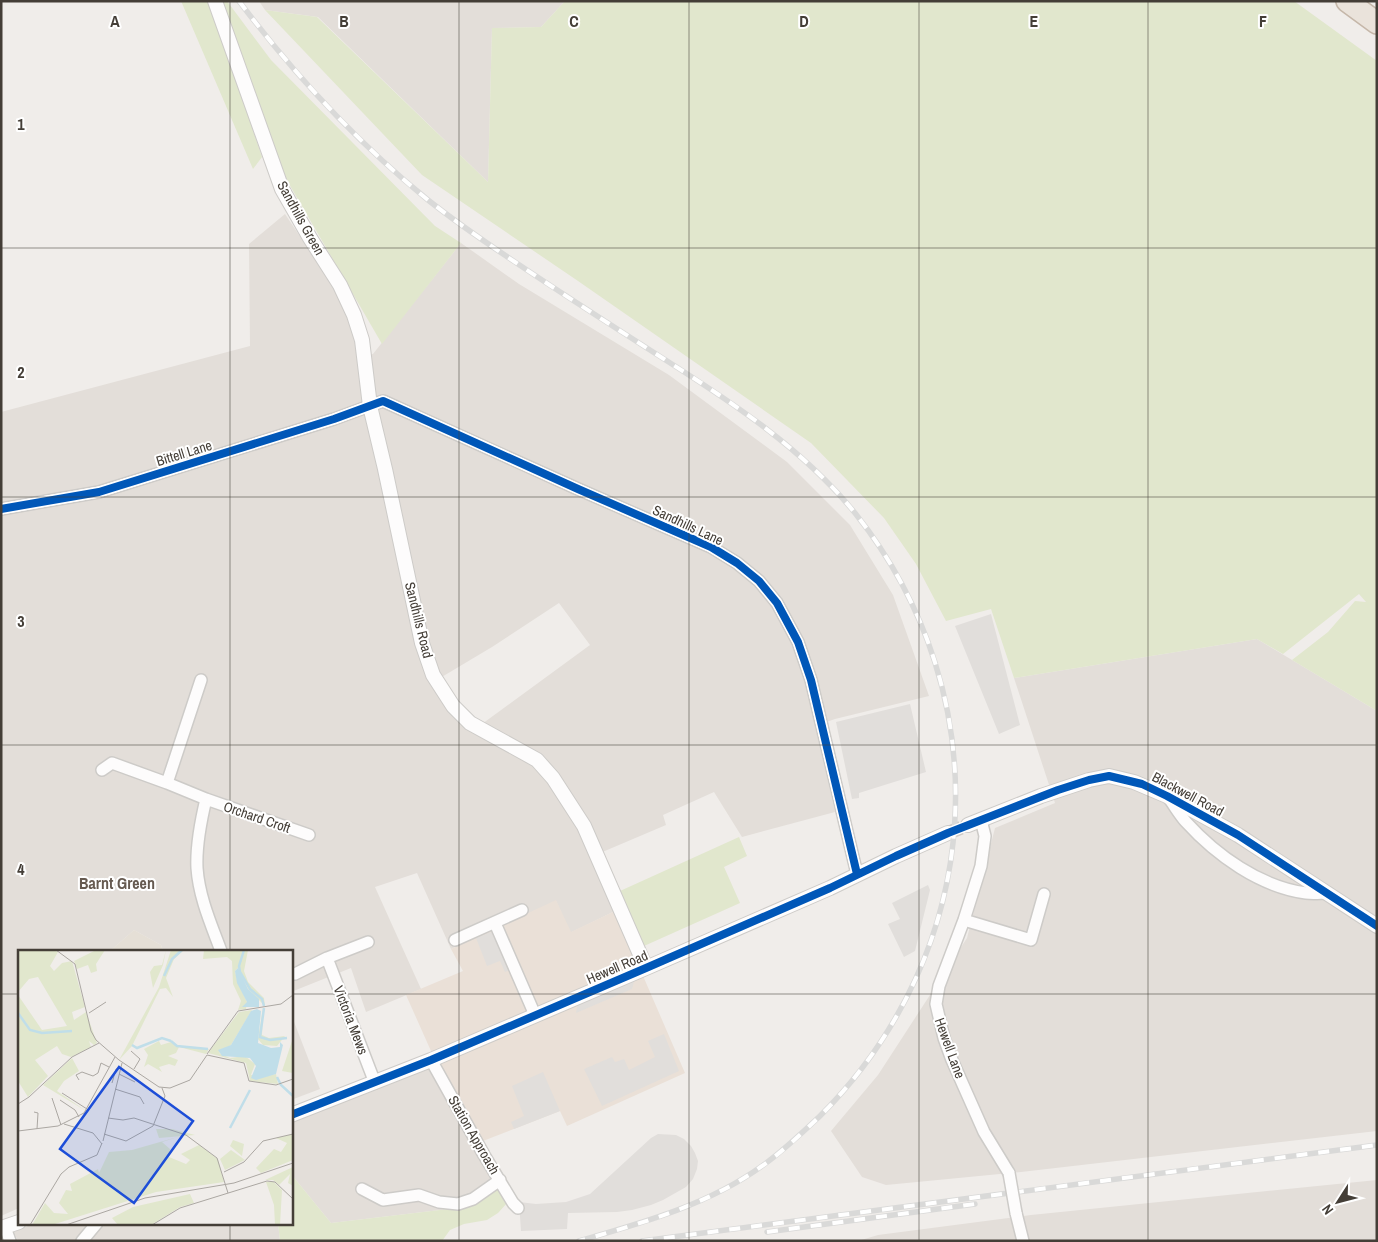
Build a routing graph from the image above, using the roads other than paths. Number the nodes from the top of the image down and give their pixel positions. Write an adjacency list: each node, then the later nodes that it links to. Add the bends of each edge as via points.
1 (215, 1): 4 (street, Sandhills Green, via 282,189 340,285 354,316 362,340)
2 (1347, 1): 3 (highway)
3 (1377, 23)
4 (370, 406): 5 (street, Bittell Lane, via 99,492); 15 (street, Sandhills Lane, via 383,402 711,547 759,581 777,603 798,642 812,680); 26 (street, Sandhills Road, via 422,643 433,675 453,706 470,723 537,760 553,778 584,826)
5 (1, 509)
6 (201, 680): 8 (street)
7 (102, 770): 8 (street, Orchard Croft, via 112,763)
8 (166, 783): 10 (street, Orchard Croft)
9 (1167, 796): 11 (street, Blackwell Road, via 1142,784 1109,776 1058,790); 16 (street, Blackwell Road, via 1238,835); 16 (street, via 1185,821 1206,841 1257,877 1278,887 1306,893)
10 (206, 799): 14 (street, Orchard Croft); 24 (street, Orchard Croft, via 200,823 197,868 204,904)
11 (981, 820): 12 (street, Blackwell Road); 19 (street, Hewell Lane, via 985,836 981,866)
12 (968, 825)
13 (948, 833): 15 (street, Hewell Road)
14 (309, 835)
15 (857, 874): 26 (street, Hewell Road)
16 (1328, 893): 21 (street, Blackwell Road)
17 (1044, 894): 19 (street, via 1032,940)
18 (522, 910): 20 (street)
19 (964, 920): 40 (street, Hewell Lane, bridge, via 939,986 937,1013 976,1114 1009,1174)
20 (495, 923): 22 (street); 28 (street)
21 (1377, 926)
22 (455, 940)
23 (368, 942): 25 (street)
24 (221, 950)
25 (327, 958): 27 (street); 30 (street, Victoria Mews)
26 (646, 968): 28 (street, Hewell Road)
27 (295, 974)
28 (535, 1015): 29 (street, Hewell Road)
29 (431, 1060): 30 (street, Hewell Road); 32 (street, Station Approach)
30 (375, 1083): 31 (street, Hewell Road)
31 (292, 1114)
32 (500, 1180): 33 (street, via 473,1199 458,1204 419,1195 383,1200); 34 (street, Station Approach)
33 (362, 1189)
34 (518, 1208)
35 (18, 1222): 37 (street)
36 (96, 1224): 39 (street)
37 (3, 1228): 38 (street)
38 (10, 1241)
39 (82, 1241)
40 (1023, 1241)

